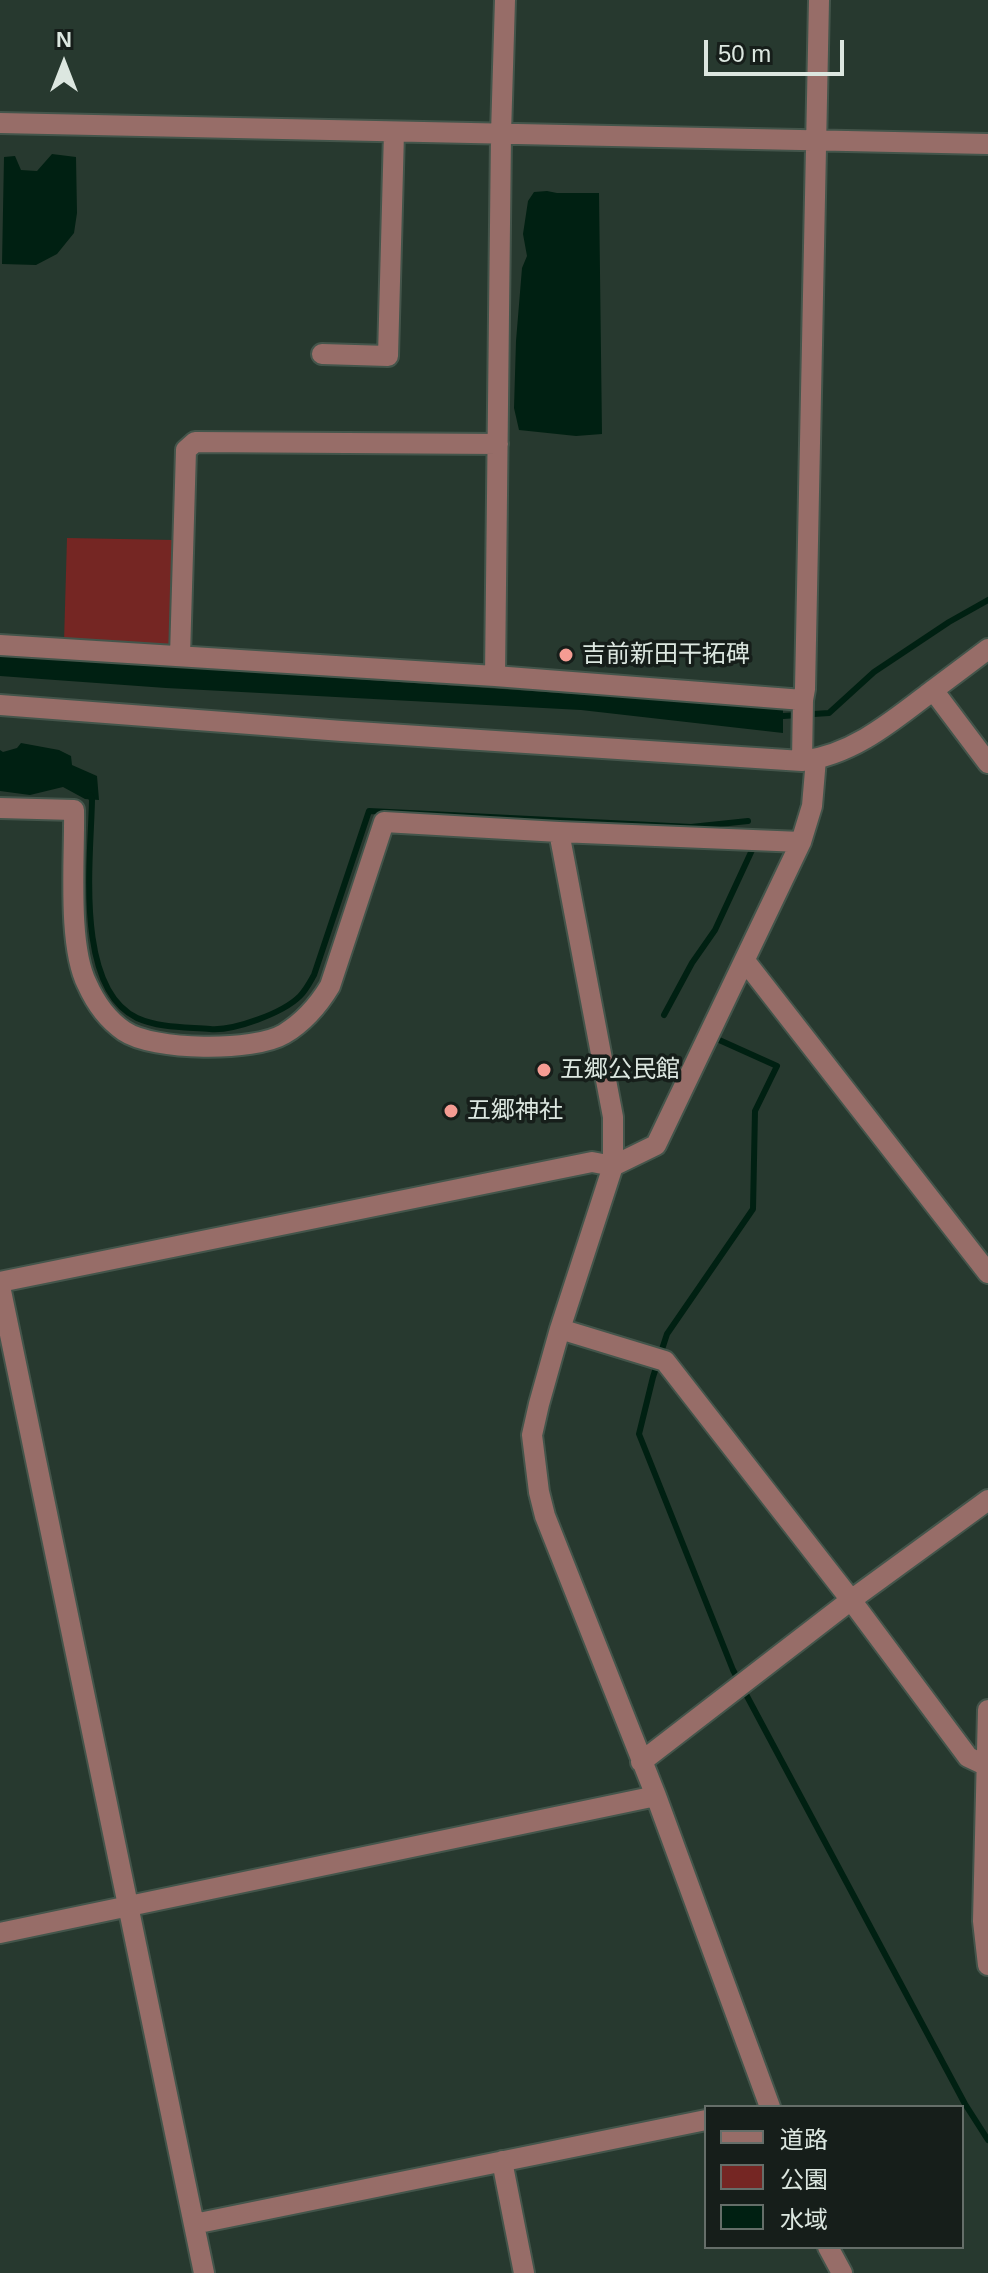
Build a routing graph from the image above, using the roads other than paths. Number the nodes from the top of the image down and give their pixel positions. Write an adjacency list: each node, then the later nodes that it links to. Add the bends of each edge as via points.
1 (505, 0): 5 (street)
2 (819, 0): 6 (street)
3 (0, 123): 4 (street)
4 (394, 132): 5 (street); 8 (street, via 388,356)
5 (501, 134): 6 (street); 9 (street)
6 (816, 140): 7 (street); 15 (street)
7 (988, 144)
8 (322, 354)
9 (498, 444): 12 (street, via 195,442 186,450); 13 (street)
10 (0, 645): 12 (street)
11 (988, 649): 14 (street)
12 (180, 656): 13 (street)
13 (495, 676): 15 (street)
14 (933, 690): 17 (street, via 852,747); 18 (street)
15 (803, 703): 17 (street)
16 (0, 705): 17 (street)
17 (809, 760): 21 (street, via 812,806)
18 (988, 763)
19 (0, 808): 20 (street, via 74,810 75,928 85,982 99,1008 125,1032 183,1047 282,1036 319,1005 330,986 384,822)
20 (559, 832): 21 (street); 23 (street, via 613,1117)
21 (801, 842): 22 (street)
22 (745, 961): 23 (street, via 656,1145); 24 (street)
23 (613, 1166): 25 (street, via 592,1162); 26 (street)
24 (988, 1273)
25 (0, 1284): 33 (street)
26 (560, 1329): 28 (street, via 659,1358); 30 (street, via 532,1435 539,1492)
27 (988, 1500): 28 (street)
28 (851, 1600): 30 (street); 31 (street, via 968,1757)
29 (988, 1710): 31 (street)
30 (641, 1762): 32 (street)
31 (987, 1766): 35 (street, via 983,1921)
32 (656, 1796): 33 (street); 36 (street)
33 (128, 1907): 34 (street); 39 (street)
34 (0, 1933)
35 (988, 1965)
36 (769, 2105)
37 (704, 2120): 38 (street)
38 (502, 2161): 39 (street); 42 (street)
39 (194, 2224): 41 (street)
40 (829, 2249): 43 (street)
41 (204, 2273)
42 (524, 2273)
43 (842, 2273)

